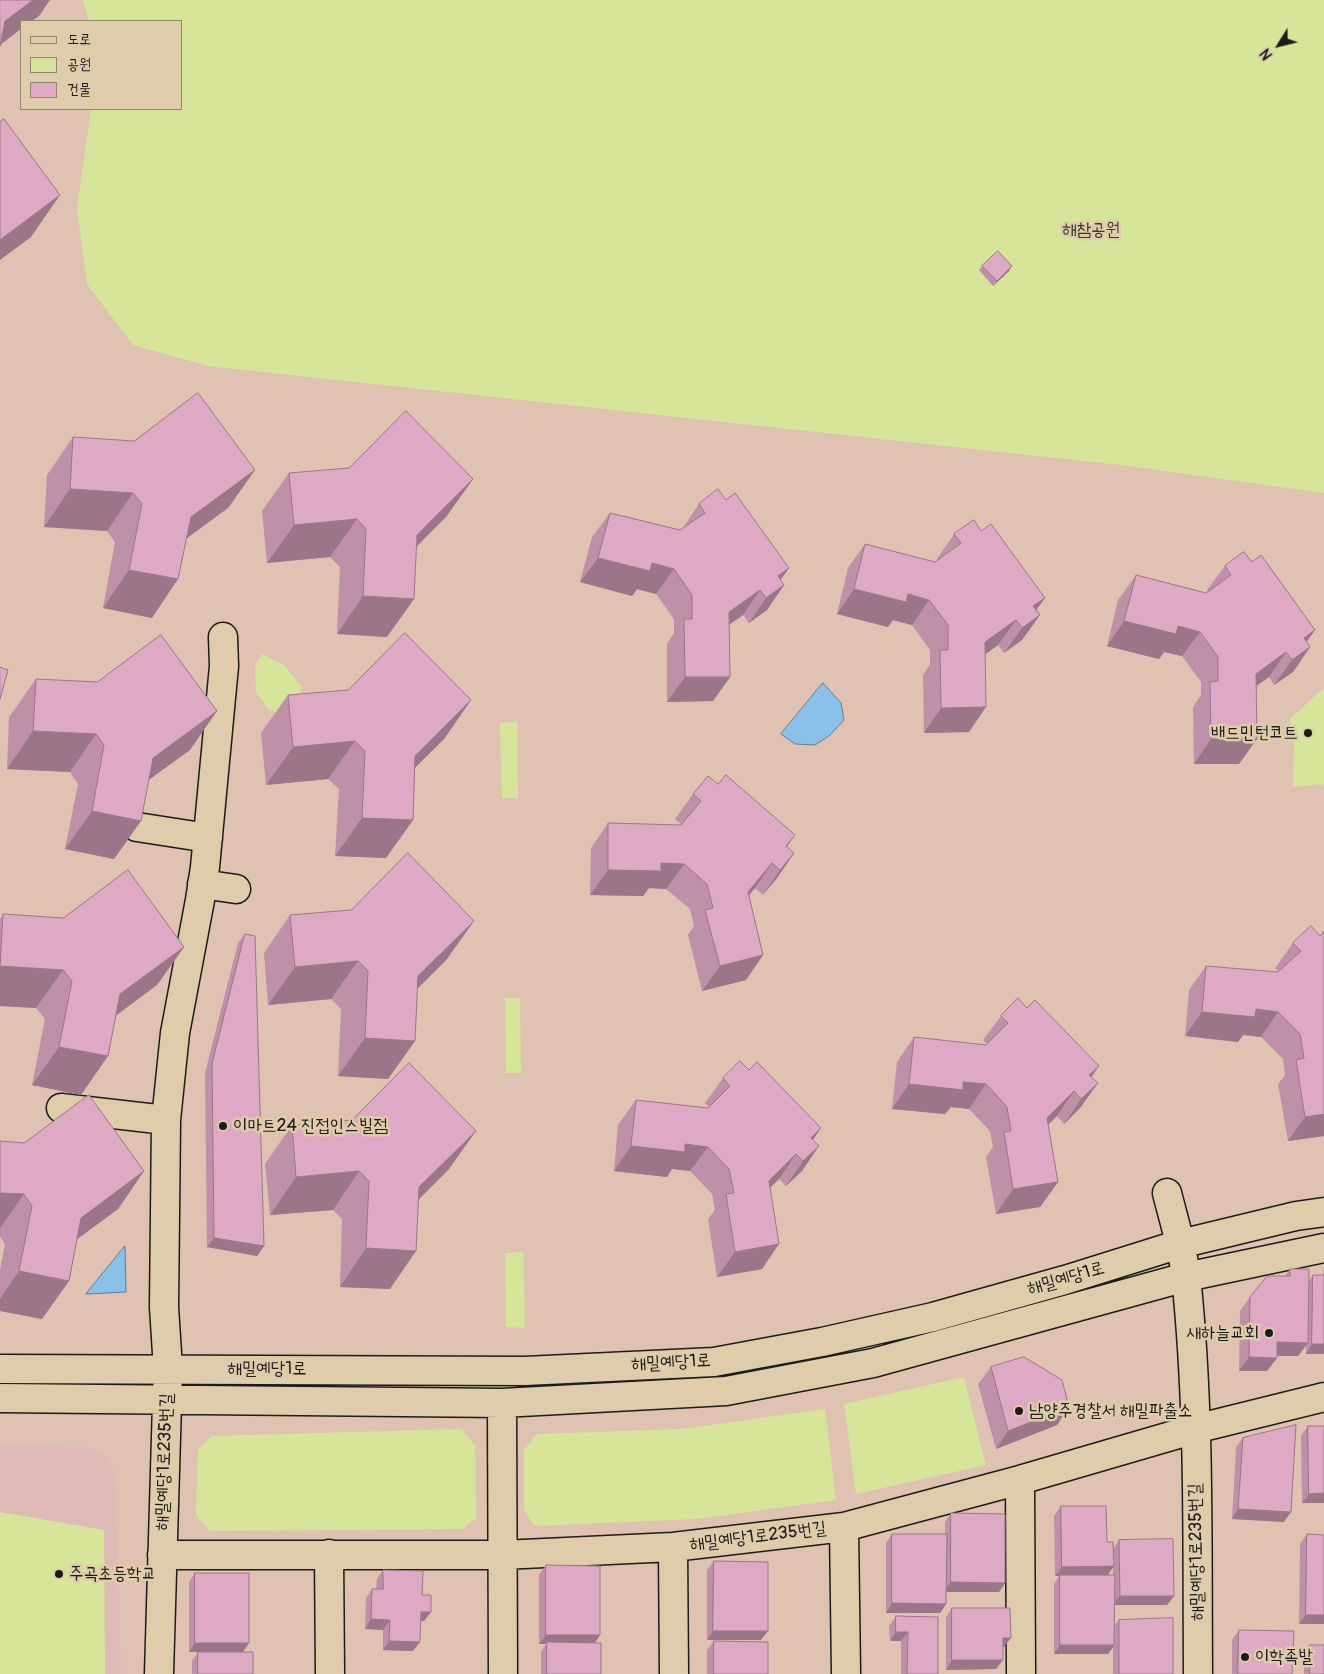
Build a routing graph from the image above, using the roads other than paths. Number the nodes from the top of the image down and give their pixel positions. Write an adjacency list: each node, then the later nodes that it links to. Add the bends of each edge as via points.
1 (224, 637): 3 (street, 해밀예당1로235번길)
2 (137, 827): 3 (street)
3 (208, 838): 4 (street, 해밀예당1로235번길)
4 (202, 884): 5 (street); 7 (street, 해밀예당1로235번길, via 175,1033)
5 (236, 889)
6 (61, 1108): 7 (street)
7 (166, 1120): 14 (street, 해밀예당1로235번길, via 164,1307)
8 (1167, 1193): 10 (street, 해밀예당1로235번길)
9 (1324, 1212): 10 (street, 해밀예당1로)
10 (1180, 1244): 12 (street, 해밀예당1로235번길); 14 (street, 해밀예당1로, via 934,1317 714,1362 525,1370)
11 (1324, 1248): 12 (street, 해밀예당1로)
12 (1186, 1276): 18 (street, 해밀예당1로, via 873,1363 726,1391); 19 (street, 해밀예당1로235번길)
13 (0, 1369): 14 (street, 해밀예당1로)
14 (168, 1369): 17 (street, 해밀예당1로235번길)
15 (1324, 1397): 19 (street, 해밀예당1로235번길)
16 (0, 1398): 17 (street, 해밀예당1로)
17 (167, 1401): 18 (street, 해밀예당1로); 25 (street, 해밀예당1로235번길)
18 (502, 1403): 24 (street)
19 (1196, 1429): 20 (street, 해밀예당1로235번길); 32 (street, 해밀예당1로235번길)
20 (1020, 1480): 21 (street, 해밀예당1로235번길); 31 (street)
21 (844, 1527): 22 (street, 해밀예당1로235번길); 30 (street, 해밀예당1로235번길)
22 (673, 1547): 24 (street, 해밀예당1로235번길); 29 (street, 해밀예당1로235번길)
23 (329, 1554): 24 (street, 해밀예당1로235번길); 25 (street, 해밀예당1로235번길); 27 (street)
24 (502, 1555): 28 (street)
25 (162, 1556): 26 (street, 해밀예당1로235번길)
26 (159, 1674)
27 (330, 1674)
28 (503, 1674)
29 (674, 1674)
30 (846, 1674)
31 (1021, 1674)
32 (1198, 1674)

